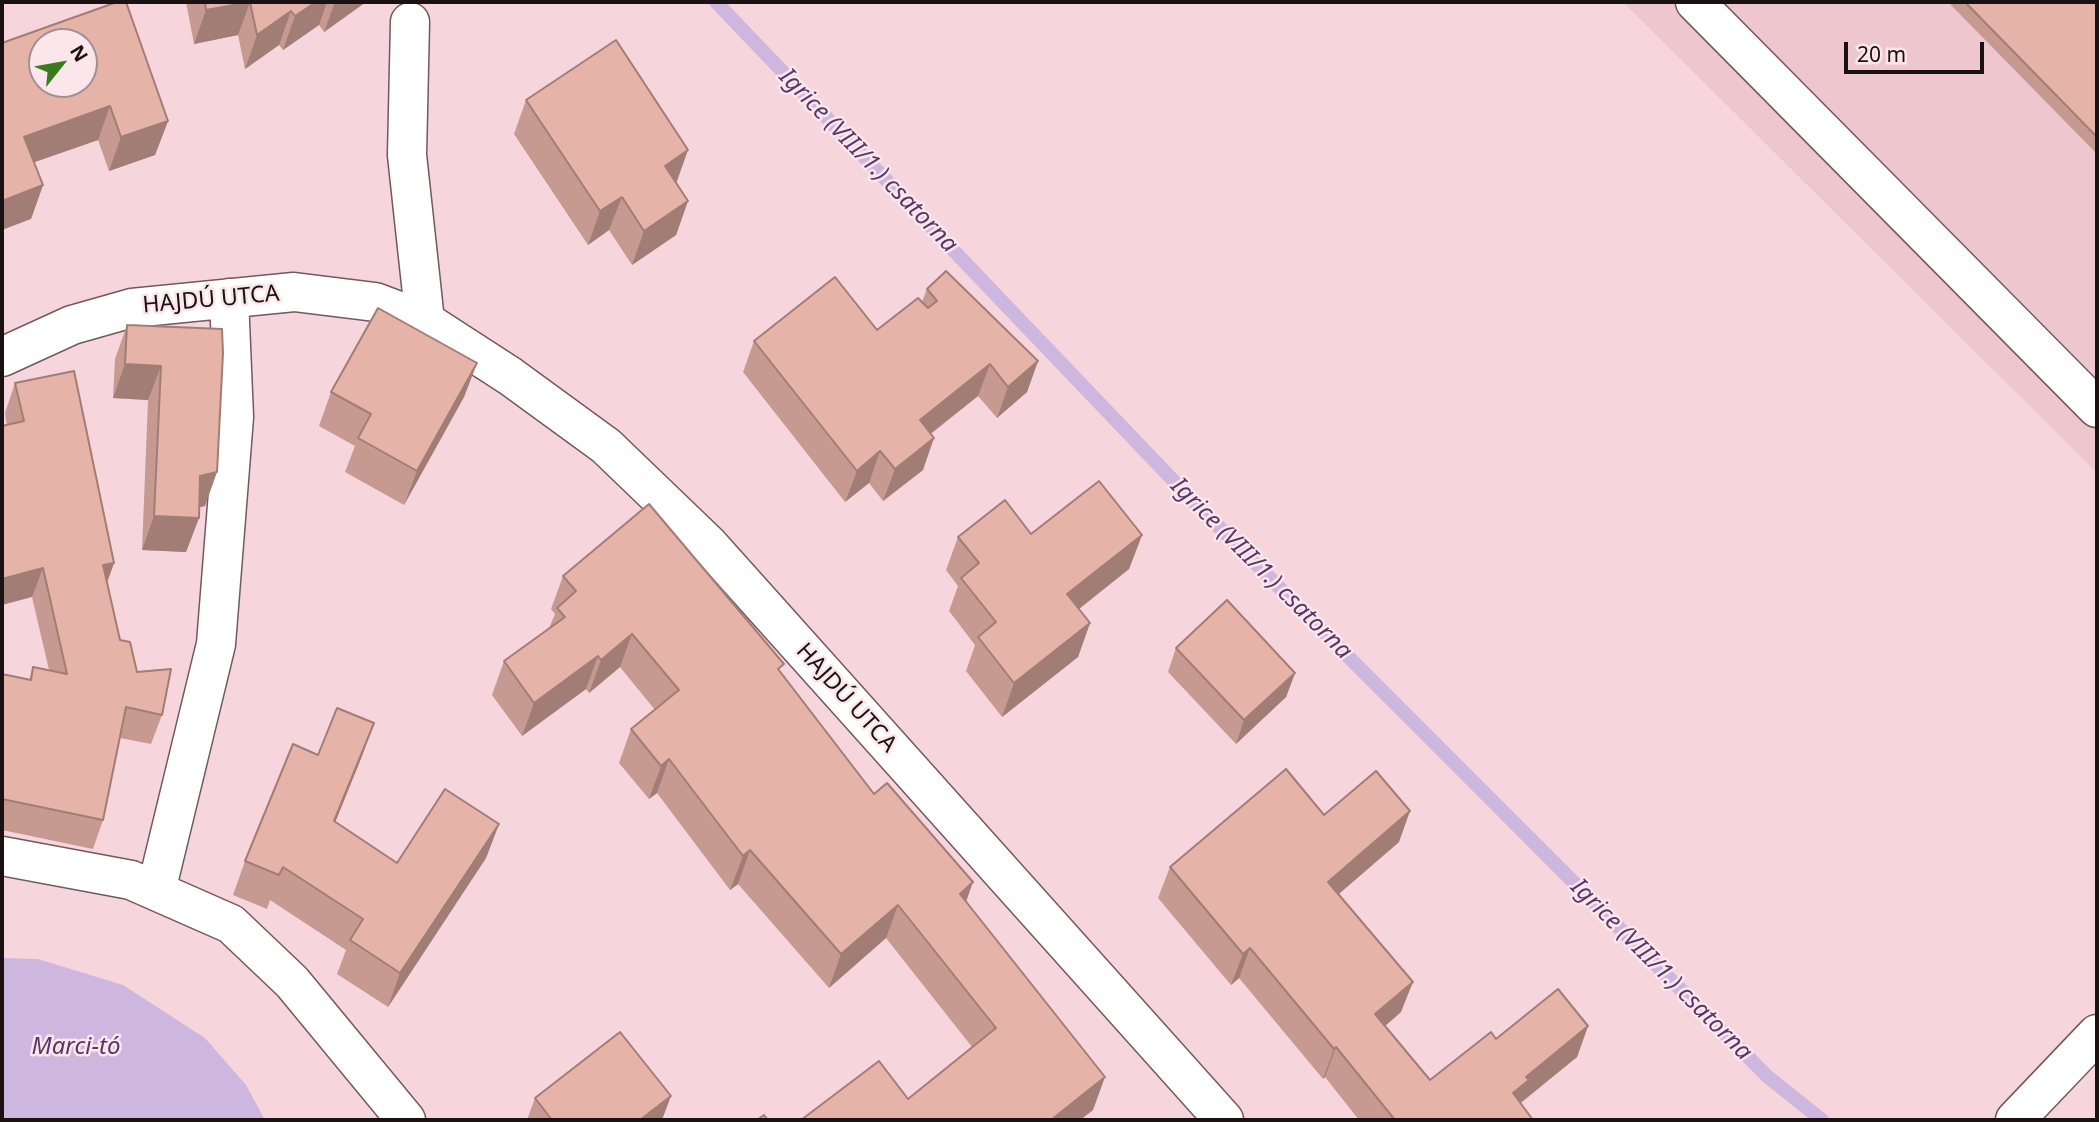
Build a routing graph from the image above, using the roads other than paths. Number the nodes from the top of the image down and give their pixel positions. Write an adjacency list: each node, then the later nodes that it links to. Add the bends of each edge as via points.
1 (1695, 2): 6 (street)
2 (410, 22): 4 (street, via 407,155)
3 (229, 298): 4 (street, HAJDÚ UTCA, via 294,292 375,302); 5 (street, HAJDÚ UTCA, via 132,307 72,324); 8 (street, via 234,417 216,644)
4 (425, 321): 11 (street, HAJDÚ UTCA, via 606,446 708,544)
5 (2, 357)
6 (2097, 408)
7 (2, 856): 8 (street, via 131,880)
8 (156, 891): 10 (street, via 231,924 292,982)
9 (2097, 1034): 12 (street)
10 (406, 1120)
11 (1224, 1120)
12 (2015, 1120)

